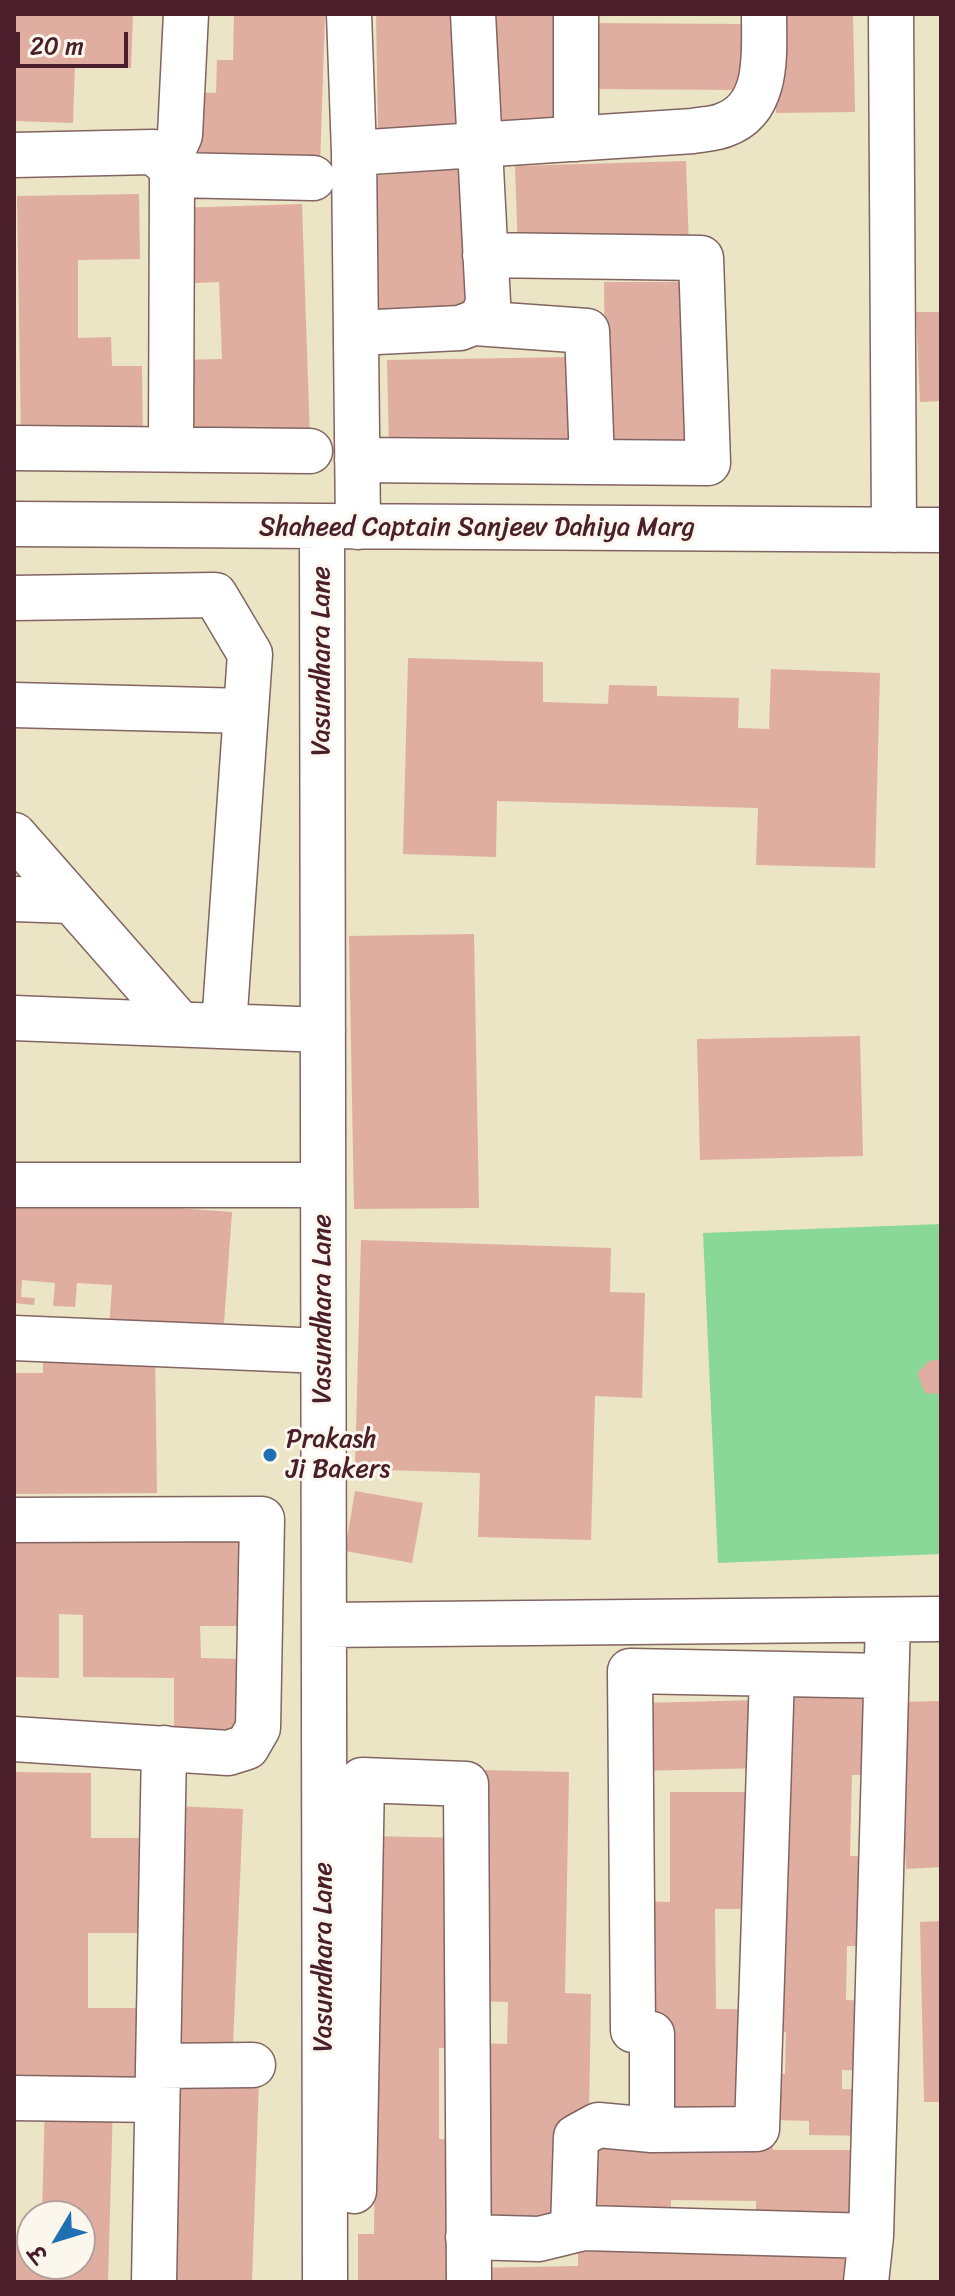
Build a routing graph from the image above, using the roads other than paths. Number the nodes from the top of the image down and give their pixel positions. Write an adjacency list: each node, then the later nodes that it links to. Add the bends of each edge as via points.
1 (186, 14): 11 (street, via 180,135)
2 (349, 14): 9 (street, Vasundhara Lane)
3 (473, 14): 8 (street)
4 (576, 14): 7 (street)
5 (764, 14): 7 (street, via 760,88 746,112 725,125 693,131)
6 (891, 14): 23 (street)
7 (576, 139): 8 (street)
8 (479, 145): 9 (street); 13 (street)
9 (354, 153): 15 (street, Vasundhara Lane)
10 (14, 155): 11 (street, via 153,152)
11 (166, 166): 12 (street); 17 (street)
12 (313, 178)
13 (485, 255): 14 (street, via 488,302 485,315); 20 (street, via 701,258 708,463)
14 (475, 323): 15 (street); 20 (street, via 587,331)
15 (356, 333): 19 (street, Vasundhara Lane)
16 (14, 448): 17 (street)
17 (171, 449): 18 (street)
18 (310, 451)
19 (357, 460): 20 (street); 22 (street, Vasundhara Lane)
20 (592, 461)
21 (14, 524): 22 (street, Shaheed Captain Sanjeev Dahiya Marg)
22 (340, 527): 23 (street, Shaheed Captain Sanjeev Dahiya Marg); 34 (street, Vasundhara Lane)
23 (894, 530): 24 (street, Shaheed Captain Sanjeev Dahiya Marg)
24 (941, 530)
25 (14, 598): 27 (street, via 215,595 250,654)
26 (14, 705): 27 (street)
27 (246, 711): 33 (street)
28 (14, 835): 30 (street)
29 (14, 899): 30 (street)
30 (71, 901): 32 (street)
31 (14, 1018): 32 (street)
32 (180, 1024): 33 (street)
33 (224, 1026): 34 (street)
34 (323, 1030): 36 (street, Vasundhara Lane)
35 (14, 1185): 36 (street)
36 (323, 1185): 38 (street, Vasundhara Lane)
37 (14, 1338): 38 (street)
38 (323, 1351): 42 (street, Vasundhara Lane)
39 (14, 1520): 47 (street, via 262,1519 258,1728)
40 (941, 1619): 41 (street)
41 (888, 1620): 42 (street); 44 (street)
42 (324, 1625): 46 (street, Vasundhara Lane)
43 (772, 1675): 44 (street); 52 (street, via 757,2129); 52 (street, via 630,1671 633,2030 652,2034)
44 (885, 1676): 54 (street)
45 (14, 1739): 48 (street)
46 (324, 1746): 47 (street); 57 (street, Vasundhara Lane)
47 (247, 1747): 48 (street, via 228,1753)
48 (164, 1748): 50 (street)
49 (253, 2065): 50 (street)
50 (158, 2083): 51 (street); 56 (street)
51 (14, 2098)
52 (652, 2130): 53 (street, via 598,2125 576,2137)
53 (573, 2229): 54 (street); 55 (street, via 539,2239)
54 (871, 2236): 60 (street)
55 (468, 2237): 58 (street, via 466,1784 362,1780); 59 (street)
56 (154, 2282)
57 (325, 2282)
58 (352, 2282)
59 (469, 2282)
60 (866, 2282)

